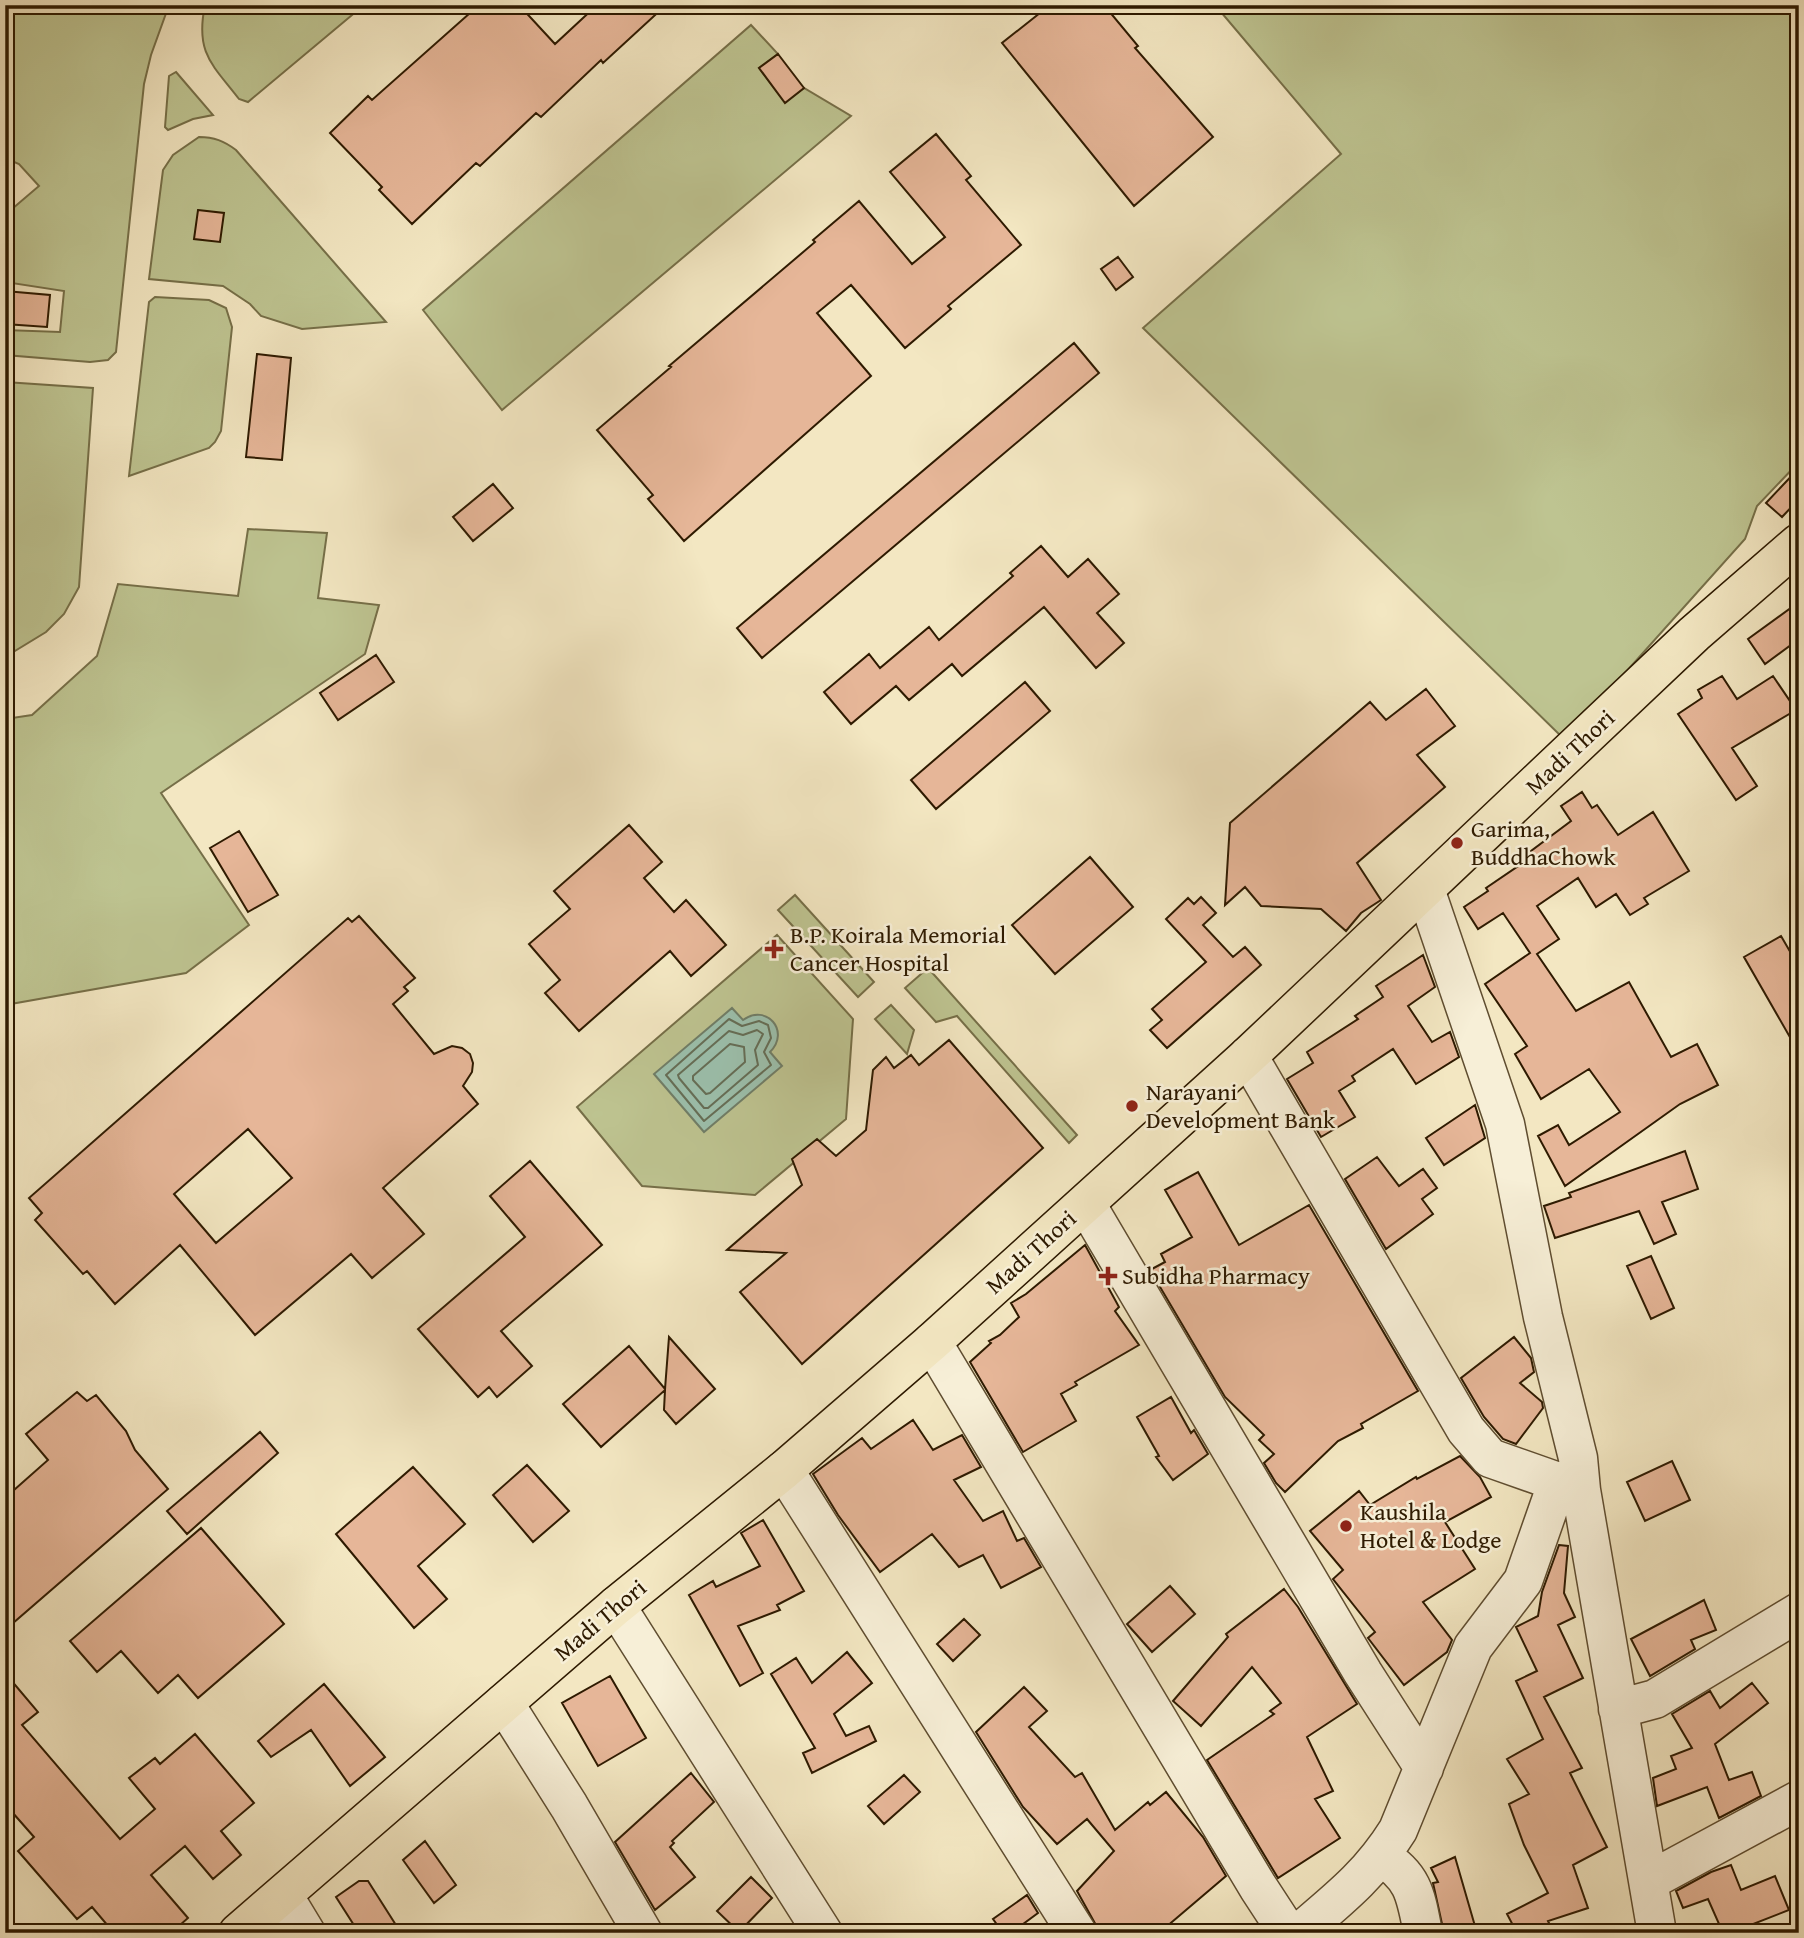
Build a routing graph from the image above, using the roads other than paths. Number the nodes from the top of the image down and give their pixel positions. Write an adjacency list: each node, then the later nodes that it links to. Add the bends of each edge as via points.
1 (1799, 543): 2 (main road, Madi Thori, via 1694,634)
2 (1425, 889): 3 (main road, Madi Thori); 7 (street, via 1505,1124 1543,1317 1578,1458)
3 (1248, 1056): 4 (main road, Madi Thori); 7 (street, via 1466,1430 1490,1458)
4 (1086, 1204): 5 (main road, Madi Thori); 12 (street, via 1363,1674)
5 (932, 1342): 6 (main road, Madi Thori); 22 (street)
6 (784, 1470): 8 (main road, Madi Thori); 21 (street)
7 (1570, 1486): 11 (street); 12 (street, via 1523,1581 1473,1647)
8 (616, 1606): 10 (main road, Madi Thori); 20 (street)
9 (1799, 1612): 11 (street, via 1655,1699)
10 (504, 1703): 16 (main road, Madi Thori); 19 (street)
11 (1618, 1709): 15 (street)
12 (1424, 1768): 14 (street, via 1398,1830)
13 (1799, 1800): 15 (street)
14 (1381, 1857): 23 (street, via 1356,1885); 24 (street, via 1399,1867 1410,1884)
15 (1649, 1881): 25 (street)
16 (283, 1895): 17 (main road, Madi Thori); 18 (street)
17 (238, 1933)
18 (306, 1933)
19 (643, 1933)
20 (823, 1933)
21 (1077, 1933)
22 (1288, 1933)
23 (1299, 1933)
24 (1423, 1933)
25 (1657, 1933)

